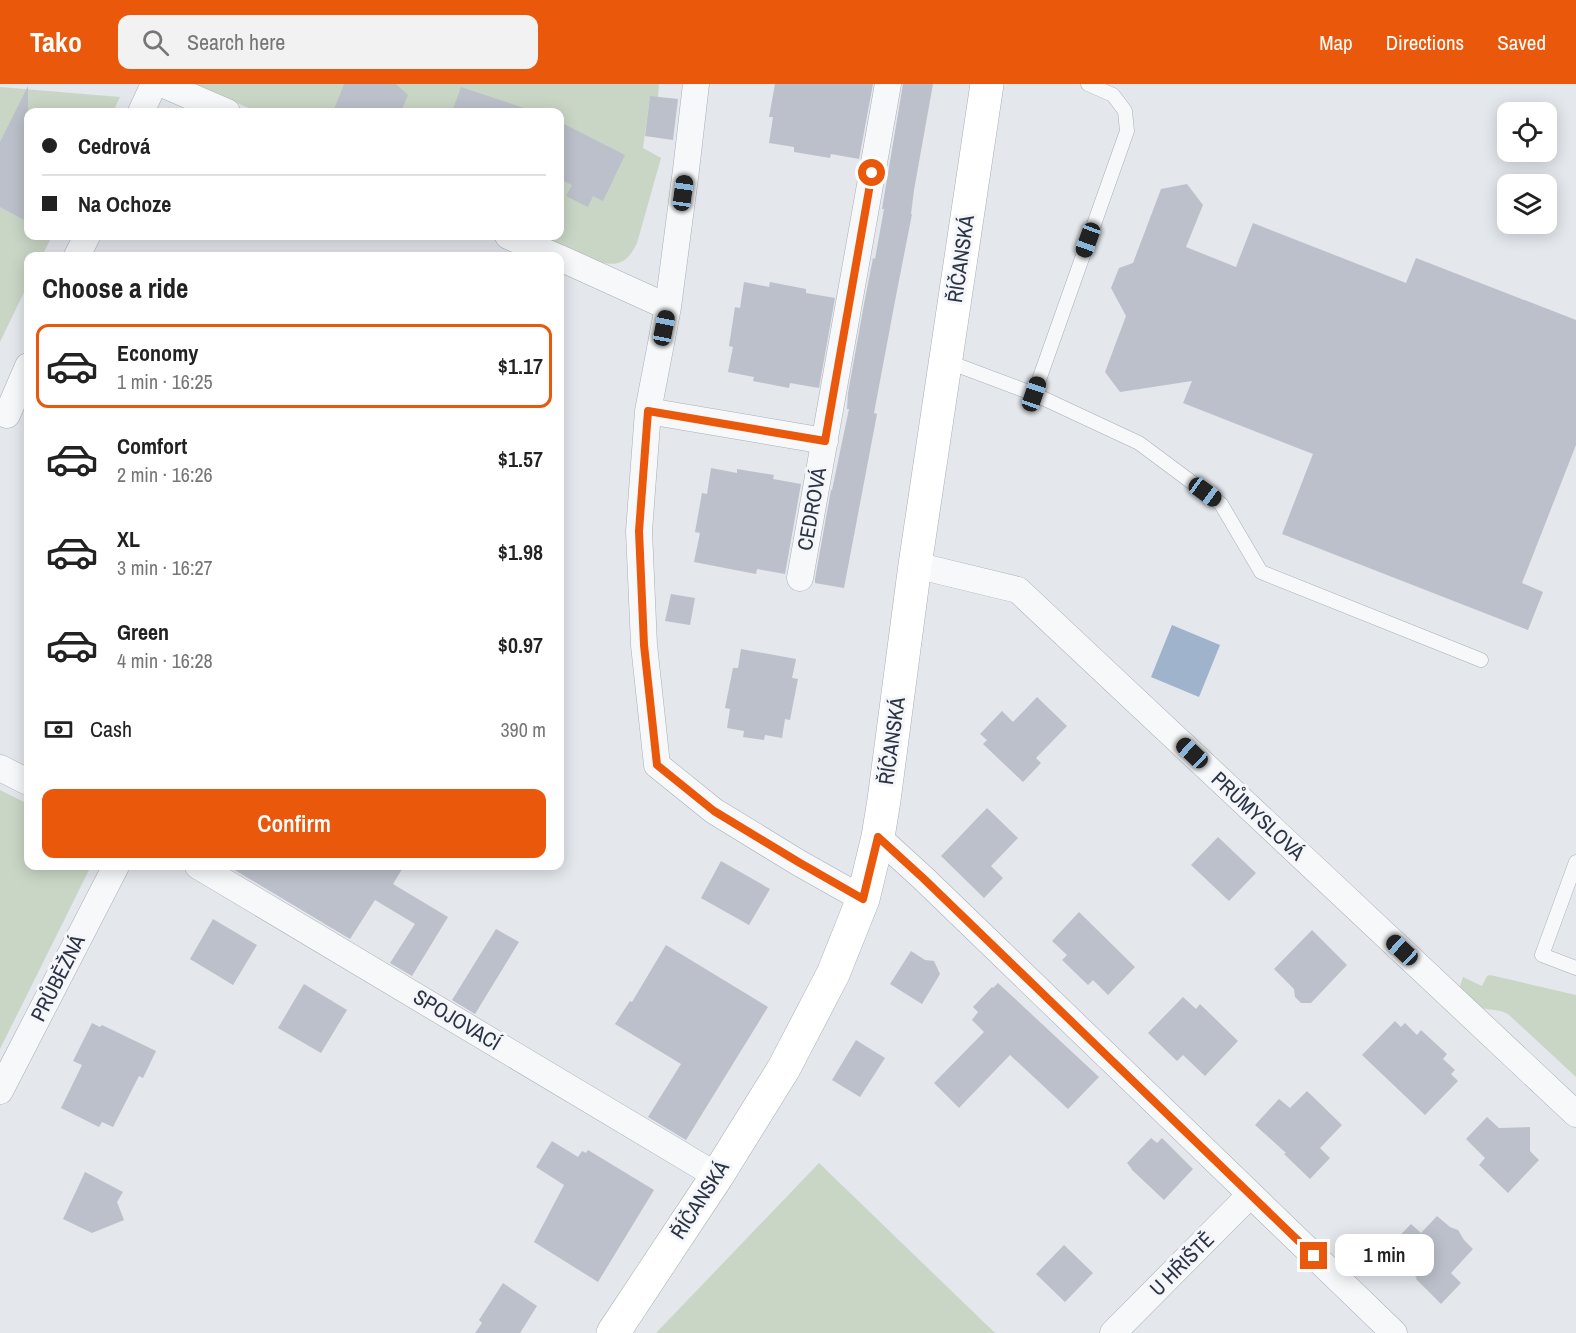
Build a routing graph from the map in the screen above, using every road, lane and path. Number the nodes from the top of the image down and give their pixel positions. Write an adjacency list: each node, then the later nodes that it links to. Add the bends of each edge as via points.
1 (154, 84): 7 (street)
2 (162, 84): 8 (street)
3 (696, 84): 12 (street)
4 (888, 84): 18 (street, CEDROVÁ)
5 (987, 84): 13 (main road, ŘÍČANSKÁ)
6 (1088, 84): 15 (lane, via 1113,95 1125,111 1127,131)
7 (143, 108)
8 (218, 108)
9 (517, 240): 10 (street)
10 (546, 252)
11 (564, 260): 12 (street)
12 (668, 307): 16 (street)
13 (946, 361): 15 (lane); 19 (main road, ŘÍČANSKÁ)
14 (24, 375): 17 (street)
15 (1034, 394): 21 (lane, via 1139,442 1221,504 1261,572)
16 (648, 411): 18 (street, CEDROVÁ); 28 (street, via 639,531 644,645 657,765 714,811)
17 (7, 415)
18 (825, 441): 20 (street, CEDROVÁ)
19 (915, 565): 24 (main road, ŘÍČANSKÁ); 31 (street, PRŮMYSLOVÁ, via 1018,590)
20 (800, 578)
21 (1481, 660)
22 (0, 768): 23 (street)
23 (24, 780)
24 (878, 837): 28 (main road, ŘÍČANSKÁ); 33 (street)
25 (1576, 862): 29 (lane, via 1542,955)
26 (114, 870): 30 (street, PRŮBĚŽNÁ)
27 (205, 870): 32 (street, SPOJOVACÍ)
28 (863, 899): 32 (main road, ŘÍČANSKÁ, via 833,974 784,1068)
29 (1576, 968)
30 (0, 1091)
31 (1576, 1114)
32 (717, 1176): 34 (main road, ŘÍČANSKÁ)
33 (1250, 1195): 35 (street, U HŘIŠTĚ); 36 (street)
34 (613, 1333)
35 (1113, 1333)
36 (1394, 1333)

